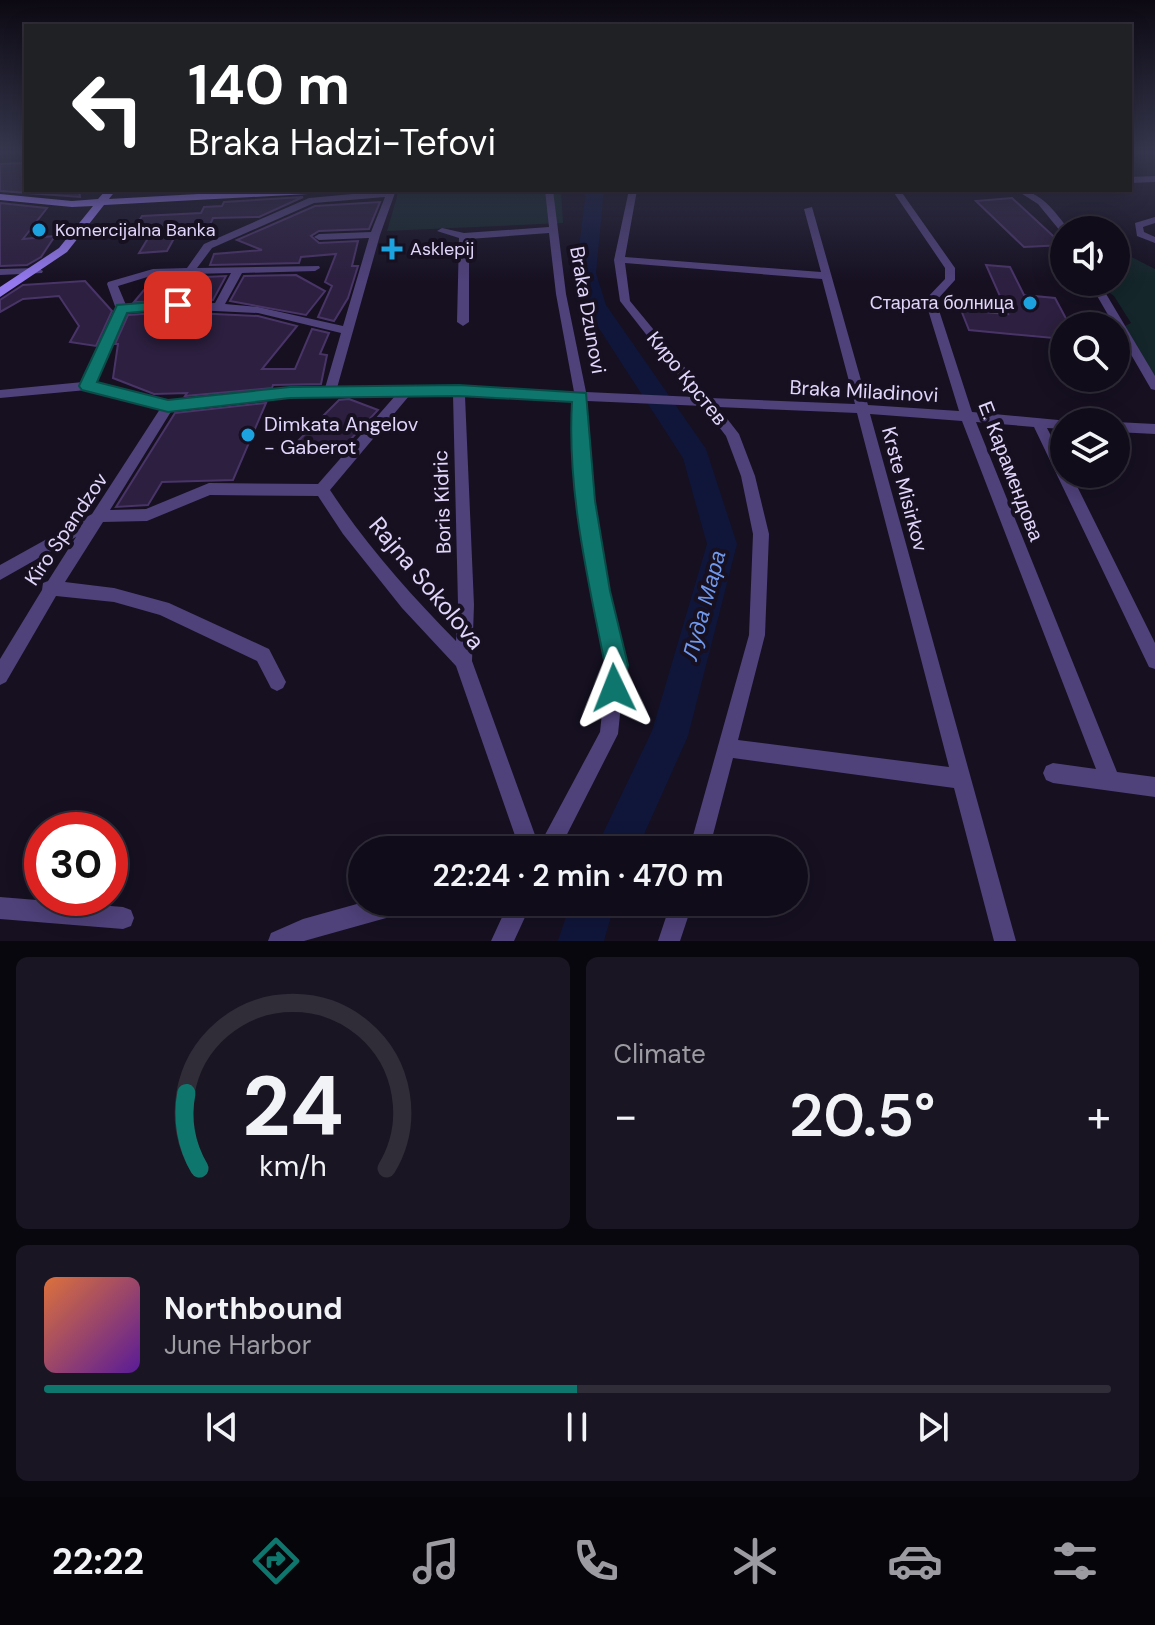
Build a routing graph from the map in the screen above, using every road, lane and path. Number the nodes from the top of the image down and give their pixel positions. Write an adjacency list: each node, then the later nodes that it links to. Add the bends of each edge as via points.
1 (108, 195): 10 (street)
2 (186, 195): 10 (street)
3 (363, 195): 24 (street, via 312,200 208,246)
4 (391, 195): 16 (street)
5 (549, 195): 14 (street, Braka Dzunovi)
6 (632, 195): 20 (street, Киро Крстев)
7 (899, 195): 43 (street, Е. Карамендова, via 950,268 950,280 930,300)
8 (1029, 195): 12 (street)
9 (0, 197): 10 (street, via 46,204)
10 (103, 203): 22 (street)
11 (809, 209): 26 (street, Krste Misirkov)
12 (1052, 216)
13 (1155, 220): 19 (street, via 1138,225 1140,234)
14 (553, 230): 17 (street); 39 (street, Braka Dzunovi)
15 (442, 231): 17 (street)
16 (375, 235): 18 (street); 32 (street)
17 (464, 236): 31 (street)
18 (319, 237)
19 (1155, 240)
20 (619, 260): 26 (street); 40 (street, Киро Крстев, via 625,301)
21 (315, 268): 25 (street)
22 (38, 271): 23 (street); 27 (street)
23 (0, 272)
24 (189, 272): 25 (street); 30 (street, via 138,274 112,284)
25 (237, 272): 29 (street)
26 (827, 276): 42 (street, Krste Misirkov)
27 (0, 293)
28 (1102, 296): 34 (street)
29 (218, 307): 30 (street); 32 (street)
30 (122, 309): 33 (street)
31 (463, 322)
32 (348, 330): 37 (street)
33 (87, 386): 38 (street, Braka Miladinovi); 41 (street, Braka Miladinovi)
34 (1155, 386)
35 (407, 390): 36 (street, Braka Miladinovi); 37 (street, Braka Miladinovi); 48 (street)
36 (459, 391): 39 (street, Braka Miladinovi); 52 (street, Boris Kidric)
37 (330, 392): 41 (street, Braka Miladinovi)
38 (0, 394)
39 (588, 397): 40 (street, Braka Miladinovi); 62 (street, Braka Dzunovi, via 579,432 585,501 616,665 609,734)
40 (703, 404): 42 (street, Braka Miladinovi); 56 (street, Киро Крстев, via 732,434 761,534 757,635)
41 (168, 406): 49 (street, Kiro Spandzov)
42 (863, 409): 43 (street, Braka Miladinovi); 58 (street, Krste Misirkov)
43 (967, 416): 44 (street, Braka Miladinovi); 59 (street, Е. Карамендова)
44 (1038, 422): 45 (street, Braka Miladinovi); 53 (street)
45 (1050, 423)
46 (1130, 428): 47 (street)
47 (1155, 429)
48 (322, 490): 49 (street, via 209,489 147,515); 52 (street, Rajna Sokolova, via 408,603)
49 (101, 516): 50 (street); 51 (street, Kiro Spandzov)
50 (0, 573)
51 (49, 588): 54 (street, Kiro Spandzov); 55 (street, via 114,595 163,608 263,655)
52 (463, 661): 61 (street, Rajna Sokolova)
53 (1155, 661)
54 (0, 676)
55 (277, 682)
56 (728, 748): 58 (street); 63 (street, Киро Крстев)
57 (1053, 773): 59 (street)
58 (962, 779): 72 (street, Krste Misirkov)
59 (1110, 780): 60 (street)
60 (1155, 787)
61 (525, 836)
62 (555, 836)
63 (703, 836)
64 (0, 908): 68 (street)
65 (354, 916): 69 (street)
66 (514, 916): 70 (street)
67 (677, 916): 71 (street)
68 (123, 918)
69 (279, 941)
70 (502, 941)
71 (669, 941)
72 (1005, 941)

